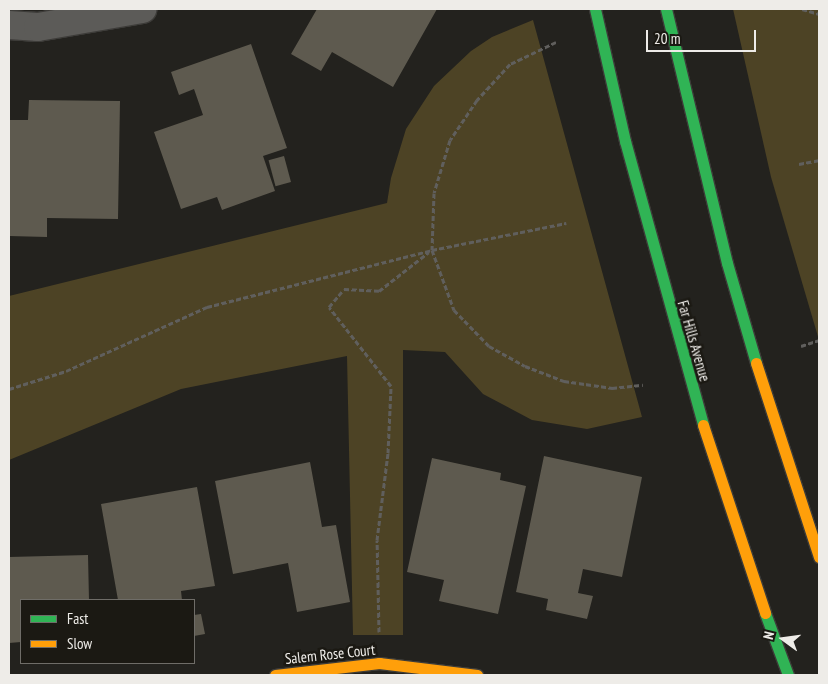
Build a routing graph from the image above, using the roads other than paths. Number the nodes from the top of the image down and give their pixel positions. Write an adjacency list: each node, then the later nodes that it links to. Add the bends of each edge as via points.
1 (142, 9): 4 (street, via 38,27)
2 (595, 9): 9 (main road, Far Hills Avenue, via 625,141 686,370 755,588)
3 (666, 9): 5 (main road, via 727,263 766,398)
4 (9, 25)
5 (819, 557)
6 (378, 669): 7 (main road, Salem Rose Court); 8 (main road, Salem Rose Court)
7 (275, 675)
8 (478, 675)
9 (788, 675)

